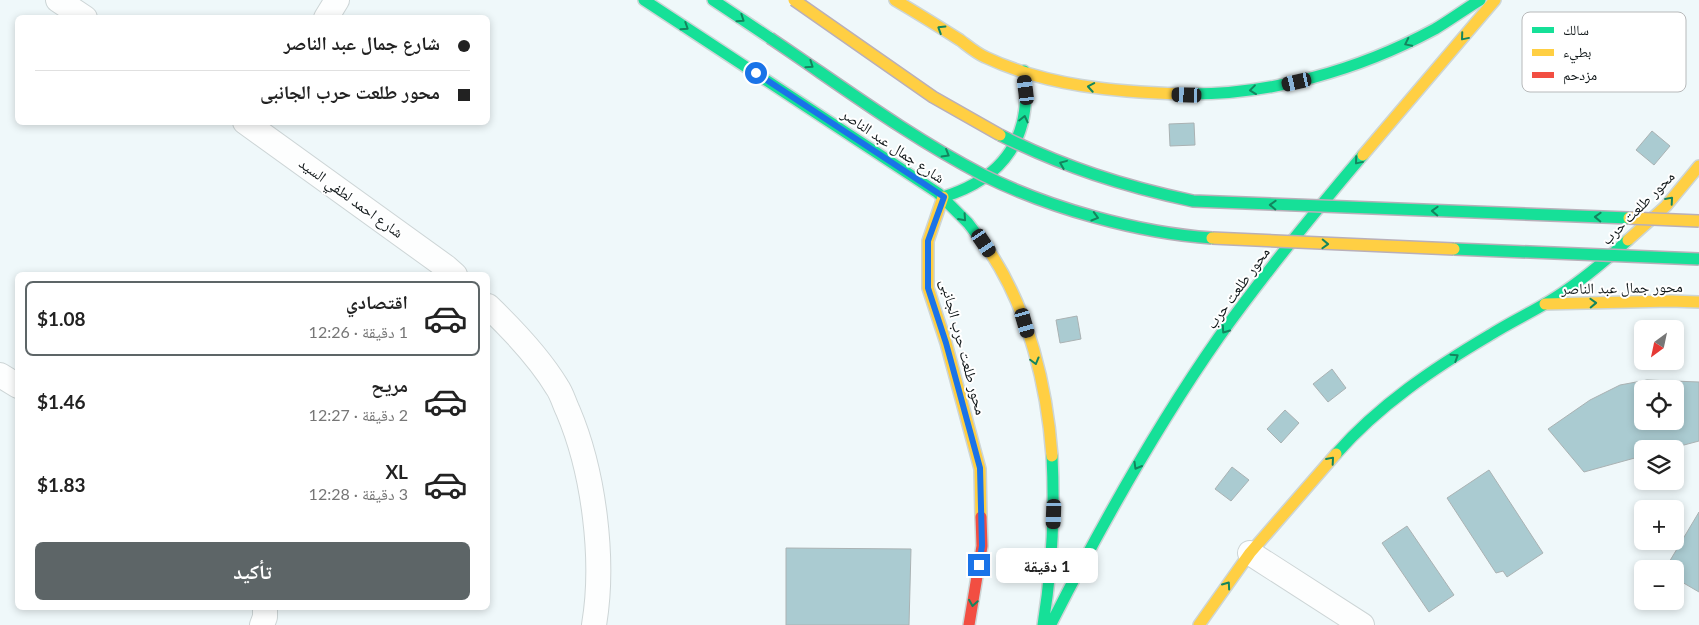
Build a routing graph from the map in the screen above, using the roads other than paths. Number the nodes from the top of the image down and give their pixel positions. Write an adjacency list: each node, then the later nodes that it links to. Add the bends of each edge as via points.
1 (58, 0): 9 (street)
2 (337, 0): 10 (street)
3 (644, 0): 14 (main road, شارع جمال عبد الناصر, one-way to 14)
4 (714, 0): 16 (main road, one-way to 16, bridge, via 910,132 985,176 1060,206 1115,223 1209,238)
5 (794, 0): 15 (main road, one-way to 5, bridge, via 1193,201 1138,189 1031,151 981,126)
6 (896, 0): 11 (main road, one-way to 6, via 985,56)
7 (1480, 0): 11 (main road, one-way to 11, via 1389,52 1334,72 1270,88 1229,93 1146,94 1064,82)
8 (1495, 0): 29 (main road, محور طلعت حرب, one-way to 29, via 1301,229 1246,301 1149,445 1107,516)
9 (80, 15)
10 (328, 15)
11 (1024, 71): 14 (main road, one-way to 11, via 974,186 989,176 1014,146 1026,109)
12 (254, 125): 17 (street, شارع احمد لطفي السيد)
13 (1699, 166): 19 (main road, محور طلعت حرب, one-way to 13, via 1608,259 1666,206)
14 (944, 197): 27 (main road, محور طلعت حرب الجانبى, one-way to 27, via 928,241 928,288 980,468 982,546); 28 (main road, شارع جمال عبد الناصر, one-way to 28, via 984,243 1000,268 1022,316 1037,367 1051,446 1054,500 1054,542)
15 (1699, 221)
16 (1699, 259)
17 (452, 272)
18 (1699, 302): 19 (main road, محور جمال عبد الناصر, one-way to 18)
19 (1545, 304): 23 (main road, محور طلعت حرب, one-way to 19, via 1356,431 1407,388 1489,335)
20 (490, 308): 26 (street, via 537,358 558,388 574,426 594,513 598,561)
21 (0, 375): 22 (street)
22 (15, 384)
23 (1250, 553): 30 (main road, محور طلعت حرب, one-way to 23); 31 (street)
24 (265, 610): 25 (street)
25 (262, 625)
26 (594, 625)
27 (969, 625)
28 (1043, 625)
29 (1050, 625)
30 (1199, 625)
31 (1362, 625)

